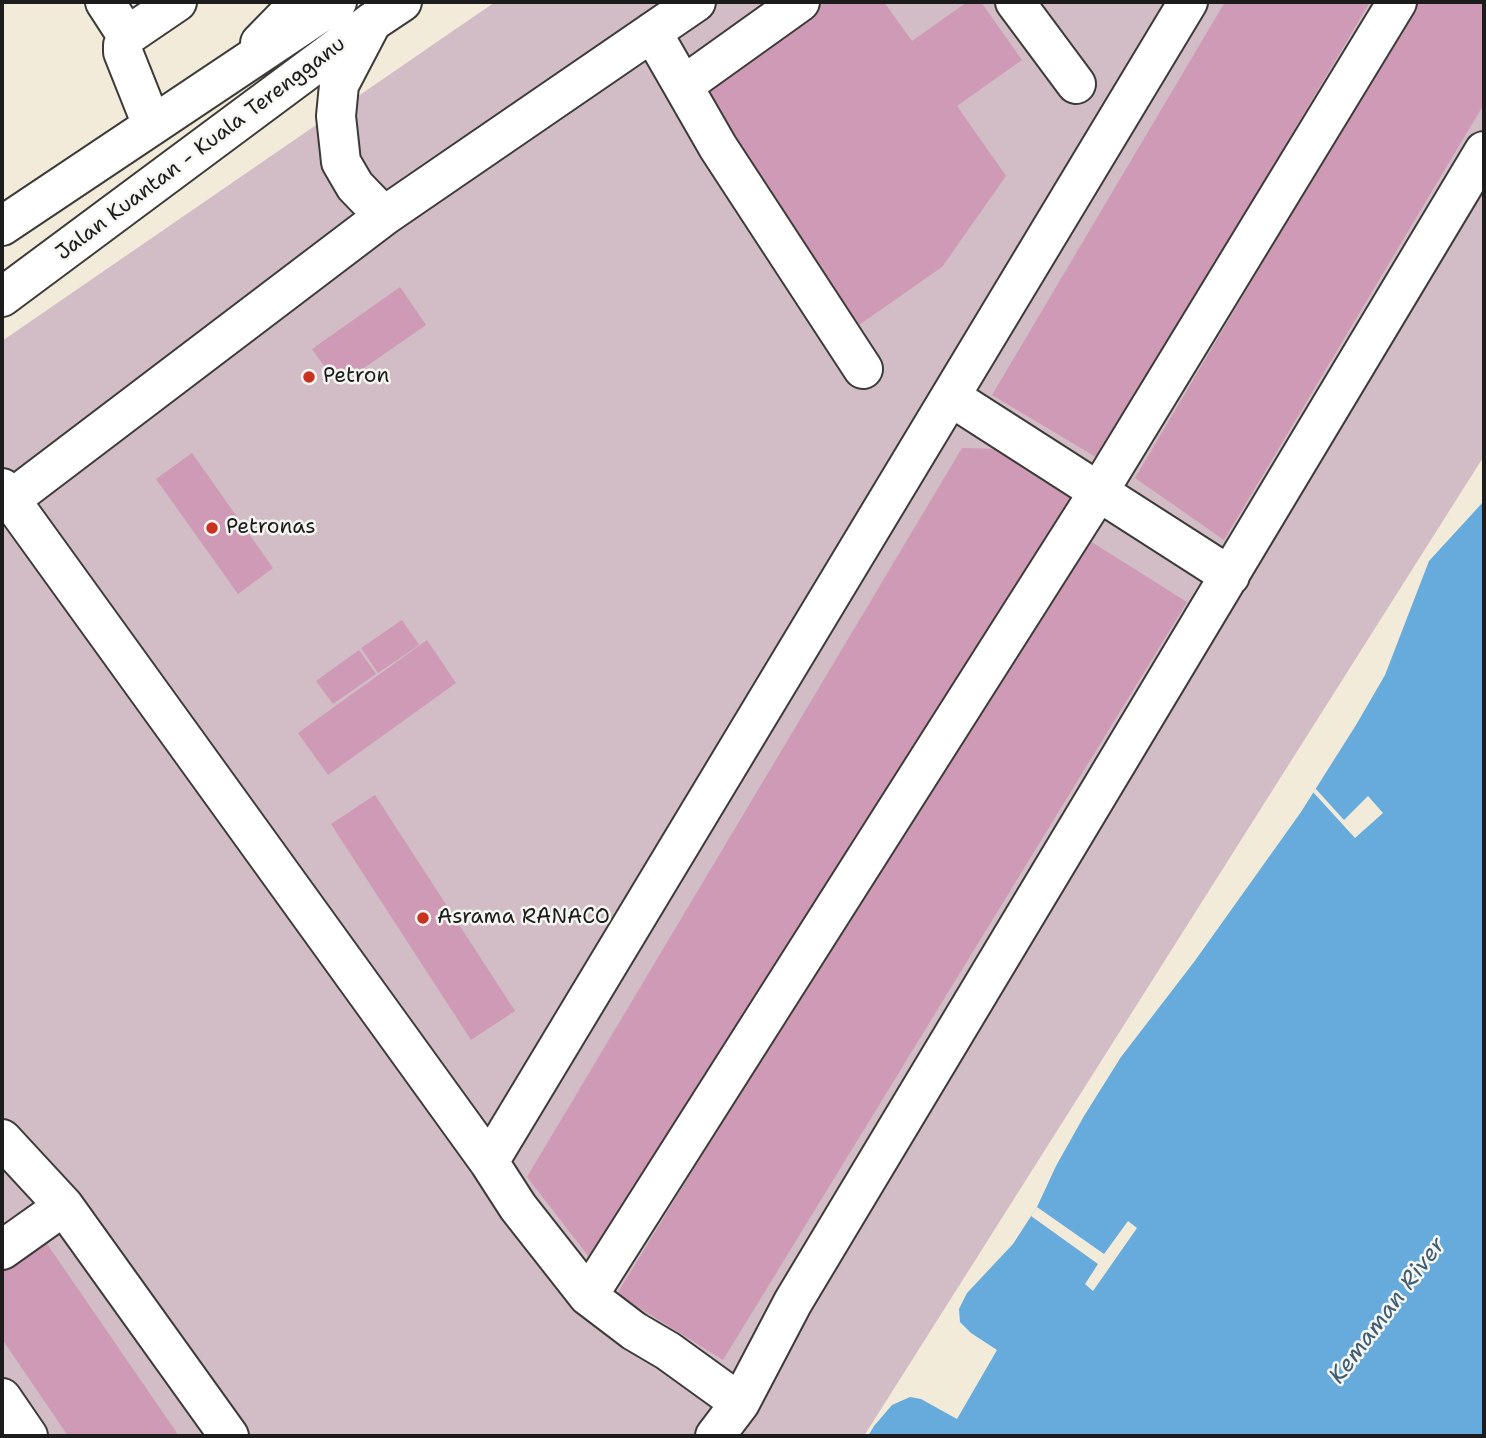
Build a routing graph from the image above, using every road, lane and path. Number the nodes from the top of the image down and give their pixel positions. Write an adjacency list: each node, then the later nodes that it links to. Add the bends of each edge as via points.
1 (105, 2): 12 (main road)
2 (177, 2): 12 (main road)
3 (300, 2): 13 (main road)
4 (337, 2): 13 (main road, Jalan Kuantan - Kuala Terengganu)
5 (696, 2): 11 (main road)
6 (800, 2): 15 (main road)
7 (1015, 2): 14 (main road)
8 (1188, 2): 22 (main road)
9 (1397, 2): 23 (main road)
10 (387, 12): 18 (main road, via 339,85 336,116 341,162 355,186); 20 (main road, Jalan Kuantan - Kuala Terengganu)
11 (652, 32): 15 (main road); 18 (main road)
12 (127, 36): 16 (main road, via 123,52)
13 (224, 79): 16 (main road, Jalan Kuantan - Kuala Terengganu)
14 (1076, 84)
15 (684, 85): 21 (main road, via 718,147)
16 (152, 125): 19 (main road, Jalan Kuantan - Kuala Terengganu)
17 (1484, 151): 25 (main road)
18 (384, 216): 24 (main road)
19 (2, 226)
20 (2, 297)
21 (863, 369)
22 (951, 397): 23 (main road); 27 (main road)
23 (1099, 491): 25 (main road); 30 (main road)
24 (6, 494): 27 (main road)
25 (1230, 576): 32 (main road, via 793,1302)
26 (2, 1139): 28 (main road)
27 (489, 1162): 30 (main road)
28 (64, 1206): 29 (main road); 34 (main road)
29 (2, 1250)
30 (588, 1296): 32 (main road)
31 (2, 1398): 33 (main road)
32 (740, 1403): 35 (main road)
33 (28, 1436)
34 (229, 1436)
35 (715, 1436)

